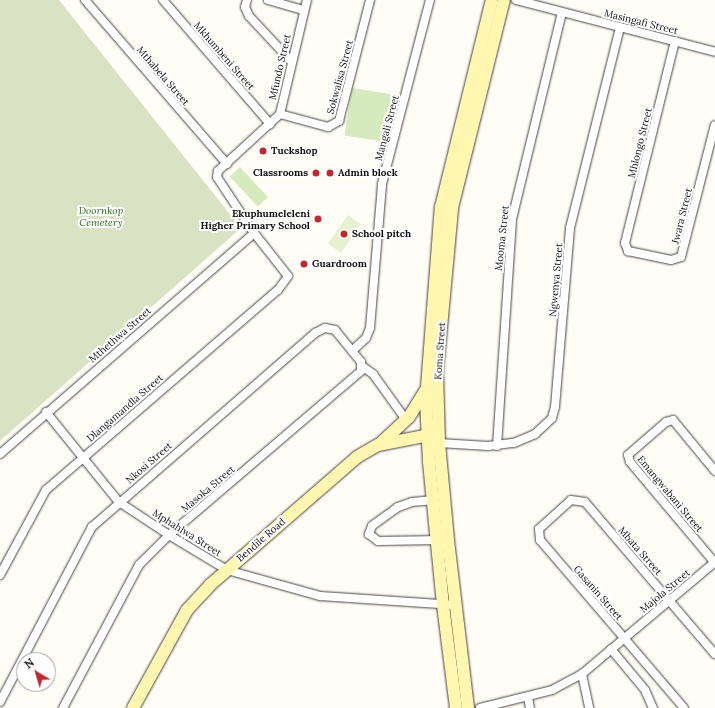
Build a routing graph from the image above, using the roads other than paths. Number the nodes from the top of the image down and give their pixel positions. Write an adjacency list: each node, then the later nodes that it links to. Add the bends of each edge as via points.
1 (85, 0): 20 (street, Mthabela Street)
2 (163, 0): 18 (street, Mkhumbeni Street)
3 (247, 0): 16 (street, via 248,13)
4 (268, 0): 11 (street)
5 (307, 0): 11 (street, Mfundo Street)
6 (370, 0): 17 (street, Sokwalisa Street, via 339,121 328,127)
7 (430, 0): 23 (street, Mangali Street, via 382,184 370,328 366,338)
8 (492, 0): 25 (main road, Koma Street, via 441,207)
9 (504, 0): 29 (main road, Koma Street, via 452,208 437,371)
10 (516, 0): 12 (street, Masingafi Street)
11 (304, 10): 16 (street, Mfundo Street)
12 (562, 13): 13 (street, Masingafi Street); 31 (street, Mooma Street, via 512,219)
13 (620, 27): 14 (street, Masingafi Street); 31 (street, Ngwenya Street, via 570,228 555,411 548,424 535,434 514,443)
14 (675, 41): 15 (street, Masingafi Street); 22 (street, Mhlongo Street, via 625,243)
15 (715, 52)
16 (291, 61): 17 (street, Mfundo Street)
17 (280, 114): 18 (street, Mfundo Street)
18 (270, 124): 20 (street, Mfundo Street)
19 (715, 125): 22 (street, Jwara Street, via 681,257 671,260)
20 (226, 164): 21 (street, via 218,171 218,181)
21 (254, 233): 26 (street, Mthethwa Street); 33 (street, Dlangamandla Street, via 288,276 278,290)
22 (627, 250)
23 (352, 351): 24 (street, Nkosi Street); 37 (street, Nkosi Street, via 335,330 321,329)
24 (362, 368): 27 (street, Nkosi Street, via 373,374); 38 (street, Masoka Street)
25 (427, 387): 27 (main road); 28 (main road, Koma Street)
26 (46, 412): 32 (street, Mthethwa Street); 33 (street, Mphahlwa Street)
27 (406, 420): 30 (main road)
28 (427, 434): 29 (main road, Bendile Road); 30 (main road, Bendile Road); 36 (main road, Koma Street)
29 (439, 438): 31 (street, Ngwenya Street); 39 (main road, Koma Street)
30 (378, 444): 41 (main road, Bendile Road, via 357,457)
31 (497, 446)
32 (0, 454)
33 (82, 457): 37 (street, Mphahlwa Street); 42 (street, Dlangamandla Street, via 42,495)
34 (715, 471): 40 (street, Emangwabani Street, via 673,420 666,422 628,455 630,462)
35 (579, 499): 43 (street, Mbata Street, via 588,505); 45 (street, Gasanin Street, via 569,501 539,528 539,538)
36 (434, 500): 39 (main road, Koma Street); 39 (street, via 412,502 398,507 369,532 372,539 378,541)
37 (119, 502): 38 (street, Mphahlwa Street); 50 (street, Nkosi Street, via 89,533)
38 (168, 535): 41 (street, Mphahlwa Street); 51 (street, Masoka Street, via 136,569)
39 (443, 540): 44 (main road, Koma Street)
40 (715, 562): 43 (street, Majola Street)
41 (227, 570): 44 (street, Mphahlwa Street, via 320,596); 52 (main road, Bendile Road, via 188,610)
42 (0, 575)
43 (670, 600): 45 (street, Majola Street); 47 (street, Mbata Street)
44 (449, 605): 53 (main road, Koma Street); 54 (main road, Koma Street)
45 (624, 639): 46 (street, Majola Street); 59 (street, Gasanin Street)
46 (611, 649): 48 (street, Majola Street); 58 (street, via 645,690)
47 (715, 654)
48 (582, 674): 49 (street, Majola Street, via 552,690); 57 (street)
49 (528, 697): 55 (street, Majola Street); 56 (street)
50 (0, 702)
51 (63, 708)
52 (133, 708)
53 (456, 708)
54 (468, 708)
55 (480, 708)
56 (530, 708)
57 (589, 708)
58 (653, 708)
59 (684, 708)

